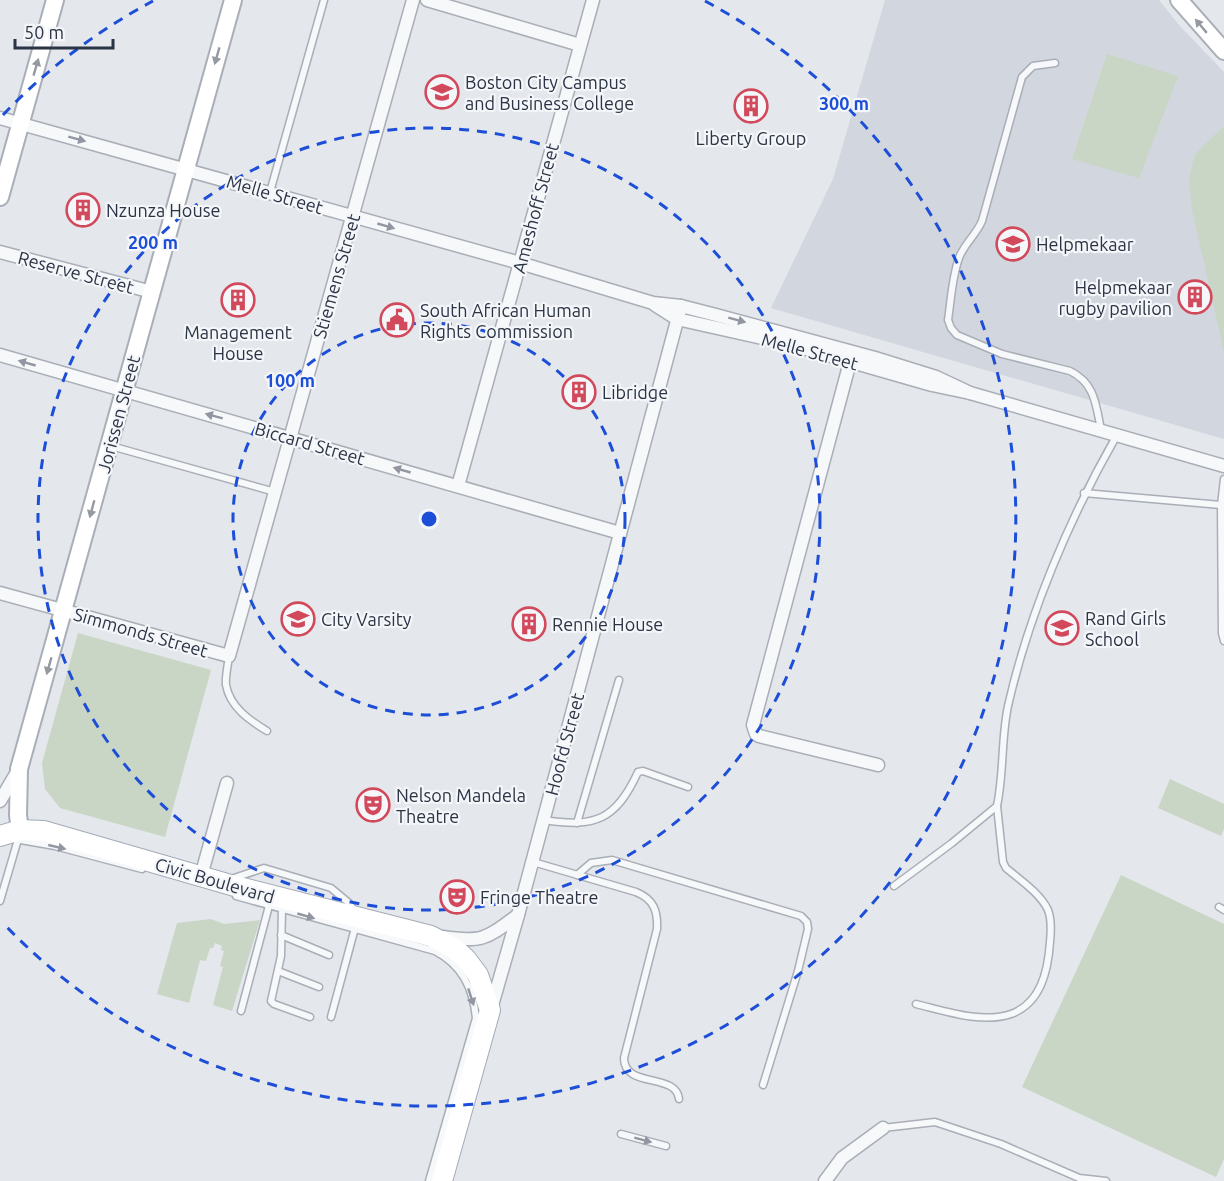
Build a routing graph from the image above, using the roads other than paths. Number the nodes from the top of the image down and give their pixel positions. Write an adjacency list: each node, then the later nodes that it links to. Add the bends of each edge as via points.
1 (55, 0): 12 (main road, one-way to 1)
2 (232, 0): 13 (main road, Jorissen Street, one-way to 13)
3 (324, 0): 14 (lane)
4 (413, 0): 16 (street, Stiemens Street)
5 (427, 0): 8 (street)
6 (592, 0): 8 (street, Ameshoff Street)
7 (1179, 0): 9 (main road, one-way to 7)
8 (580, 45): 18 (street, Ameshoff Street)
9 (1224, 51)
10 (1055, 63): 27 (lane, via 1033,66 1022,77 982,221 958,259 948,320 957,335 1002,354 1078,375 1095,397)
11 (0, 118): 12 (street, Melle Street)
12 (21, 123): 13 (street, Melle Street, one-way to 13); 15 (main road)
13 (185, 169): 14 (street, Melle Street); 19 (main road, Jorissen Street)
14 (270, 192): 16 (street, Melle Street)
15 (0, 197)
16 (353, 216): 18 (street, Melle Street, one-way to 18); 29 (street, Stiemens Street)
17 (0, 252): 19 (street, Reserve Street)
18 (520, 264): 20 (street, Melle Street); 33 (street, Ameshoff Street)
19 (152, 292): 25 (main road, Jorissen Street)
20 (653, 303): 21 (street, Melle Street); 22 (street, Melle Street)
21 (681, 306): 22 (street, Hoofd Street); 26 (street, Melle Street, one-way to 26, via 875,358 936,377)
22 (677, 319): 24 (street, Melle Street); 37 (street, Hoofd Street)
23 (0, 355): 25 (street, Biccard Street, one-way to 23)
24 (849, 362): 26 (street, Melle Street); 44 (street, via 753,725 759,736)
25 (124, 392): 29 (street, Biccard Street, one-way to 25); 30 (main road, Jorissen Street)
26 (970, 393): 27 (street, Melle Street)
27 (1101, 430): 28 (street, Melle Street)
28 (1117, 434): 31 (street, Melle Street); 35 (lane)
29 (291, 437): 33 (street, Biccard Street, one-way to 29); 34 (street, Stiemens Street)
30 (110, 446): 34 (lane); 39 (main road, Jorissen Street, one-way to 39)
31 (1224, 466)
32 (1224, 479): 36 (lane)
33 (458, 486): 37 (street, Biccard Street)
34 (275, 492): 41 (street, Stiemens Street)
35 (1084, 493): 36 (lane); 49 (lane, via 1024,648 1008,708)
36 (1221, 505): 40 (lane)
37 (620, 533): 50 (street, Hoofd Street)
38 (0, 593): 39 (street, Simmonds Street)
39 (65, 610): 41 (street, Simmonds Street); 45 (main road, Jorissen Street, one-way to 45)
40 (1224, 641)
41 (229, 656): 43 (lane, Simmonds Street, via 226,685 233,700 242,714)
42 (619, 680): 51 (lane)
43 (267, 731)
44 (878, 765)
45 (20, 769): 48 (street); 52 (main road, Jorissen Street)
46 (227, 783): 57 (street)
47 (688, 787): 51 (lane, via 638,772 627,796 605,816)
48 (0, 801)
49 (997, 806): 58 (lane); 69 (lane, via 1003,862 1048,909 1051,920 1046,974 1024,1008 1009,1014 988,1018)
50 (543, 820): 51 (lane); 54 (street, Hoofd Street)
51 (578, 823)
52 (13, 835): 53 (lane); 55 (lane, one-way to 55); 57 (main road, Civic Boulevard, via 44,831); 60 (lane)
53 (0, 843)
54 (532, 862): 56 (lane); 62 (street, Hoofd Street)
55 (144, 870)
56 (577, 875): 74 (lane, via 591,863 612,860 801,916 807,922 798,971); 75 (lane, via 636,892 653,904 657,929 624,1065 633,1074 673,1087)
57 (201, 876): 59 (main road, Civic Boulevard)
58 (894, 886)
59 (223, 888): 61 (main road, Civic Boulevard); 63 (lane, via 264,868 331,888 349,903)
60 (0, 901)
61 (276, 902): 63 (main road, Civic Boulevard, one-way to 63); 64 (lane); 71 (lane)
62 (518, 915): 65 (street, Civic Boulevard, via 483,939); 70 (street, Hoofd Street)
63 (356, 924): 65 (main road, Civic Boulevard); 73 (lane); 79 (lane, one-way to 79, via 450,959 474,999 476,1018)
64 (281, 935): 66 (lane); 67 (lane)
65 (431, 936): 70 (main road, Civic Boulevard, via 466,959 481,981)
66 (329, 955)
67 (278, 971): 68 (lane); 72 (lane, via 272,1003)
68 (320, 987)
69 (916, 1004)
70 (490, 1010): 80 (main road, Hoofd Street)
71 (241, 1011)
72 (310, 1017)
73 (331, 1017)
74 (763, 1085)
75 (679, 1099)
76 (883, 1128): 81 (street, via 842,1158); 82 (lane, via 935,1122 1001,1144 1079,1178)
77 (621, 1134): 78 (lane, one-way to 78)
78 (666, 1146)
79 (429, 1181)
80 (442, 1181)
81 (825, 1181)
82 (1106, 1181)

